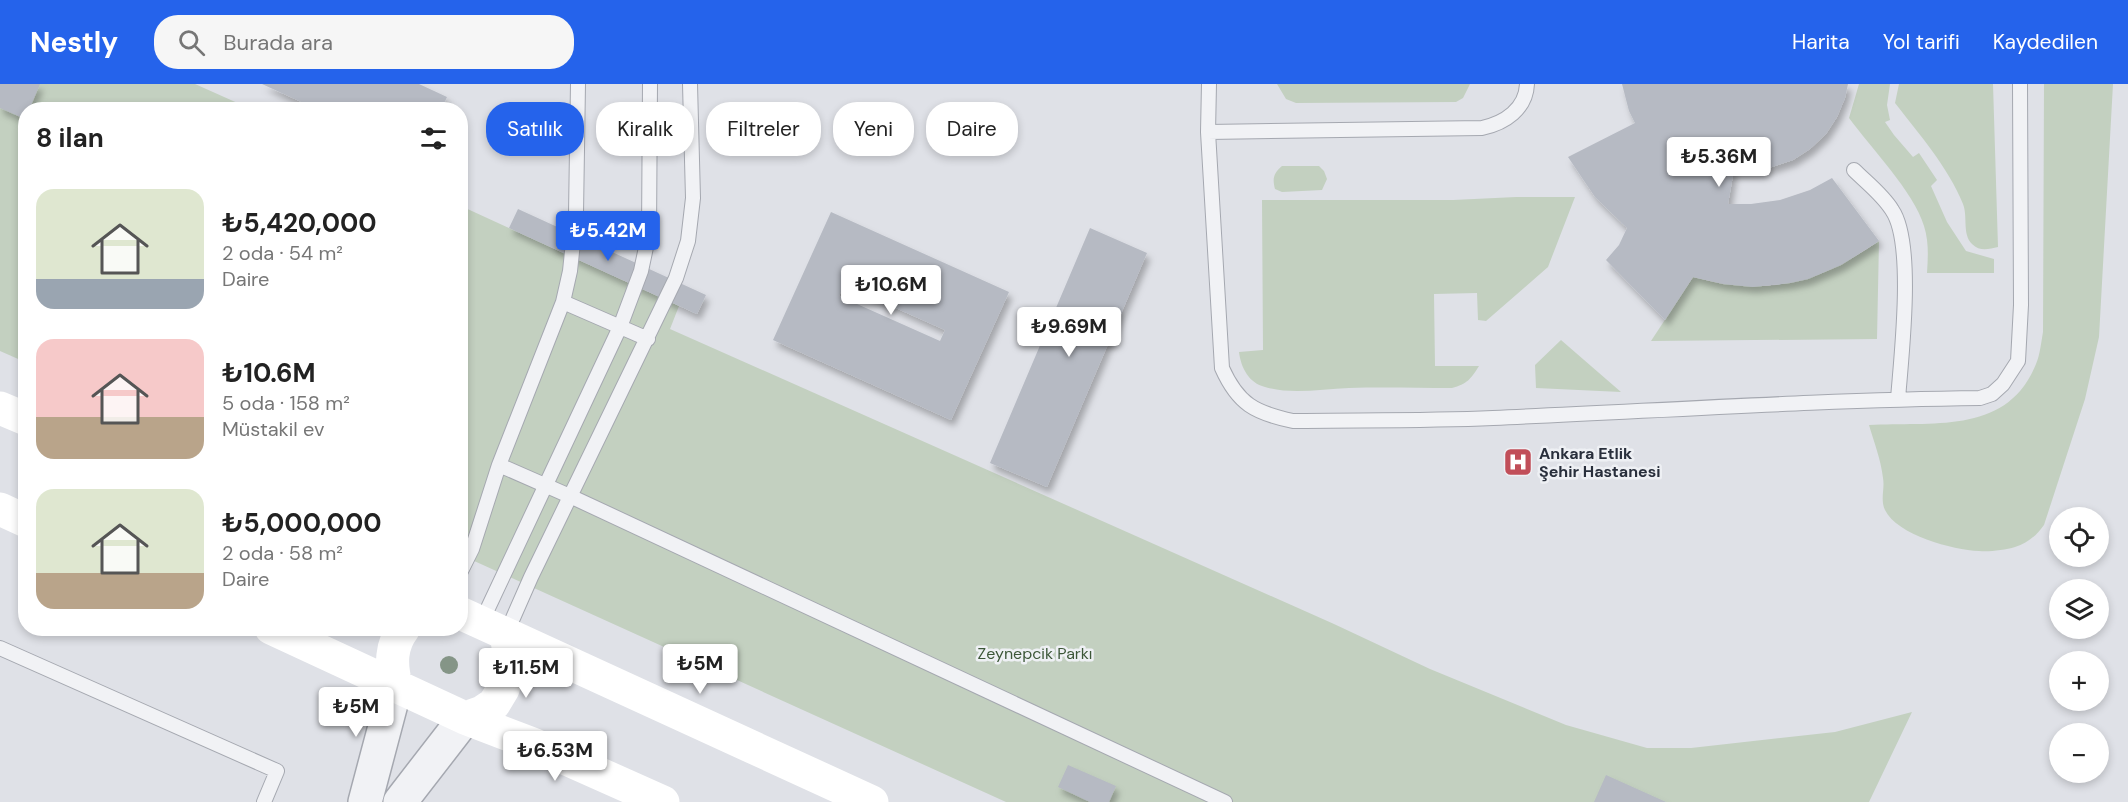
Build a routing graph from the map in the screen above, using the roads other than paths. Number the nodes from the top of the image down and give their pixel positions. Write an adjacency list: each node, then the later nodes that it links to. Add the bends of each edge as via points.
1 (578, 84): 9 (lane, via 576,214)
2 (650, 84): 10 (lane, via 649,233 641,271)
3 (690, 84): 11 (lane, via 693,198 688,241)
4 (1209, 84): 7 (lane)
5 (1527, 84): 7 (lane, via 1521,105 1508,119 1482,128)
6 (2020, 84): 12 (lane, via 2018,361 2003,384 1980,398)
7 (1208, 132): 12 (lane, via 1222,368 1230,387 1247,404 1268,416 1293,421 1491,418)
8 (1854, 170): 12 (lane, via 1893,211 1901,234 1904,310)
9 (563, 302): 10 (lane); 15 (lane)
10 (620, 327): 11 (lane); 16 (lane)
11 (648, 339): 17 (lane)
12 (1898, 399)
13 (0, 408): 14 (main road)
14 (18, 416)
15 (499, 465): 16 (lane); 20 (lane)
16 (545, 486): 17 (lane); 21 (lane)
17 (572, 497): 21 (lane, via 531,577); 32 (lane)
18 (0, 510): 19 (main road)
19 (18, 518)
20 (468, 557)
21 (483, 624): 26 (main road, via 511,664 494,704); 31 (main road)
22 (289, 636): 25 (main road)
23 (398, 636): 25 (main road, via 392,667)
24 (0, 648): 27 (lane, via 277,771)
25 (396, 685): 26 (main road); 28 (street)
26 (465, 718): 29 (street); 30 (main road)
27 (264, 802)
28 (365, 802)
29 (400, 802)
30 (663, 802)
31 (872, 802)
32 (1225, 802)

